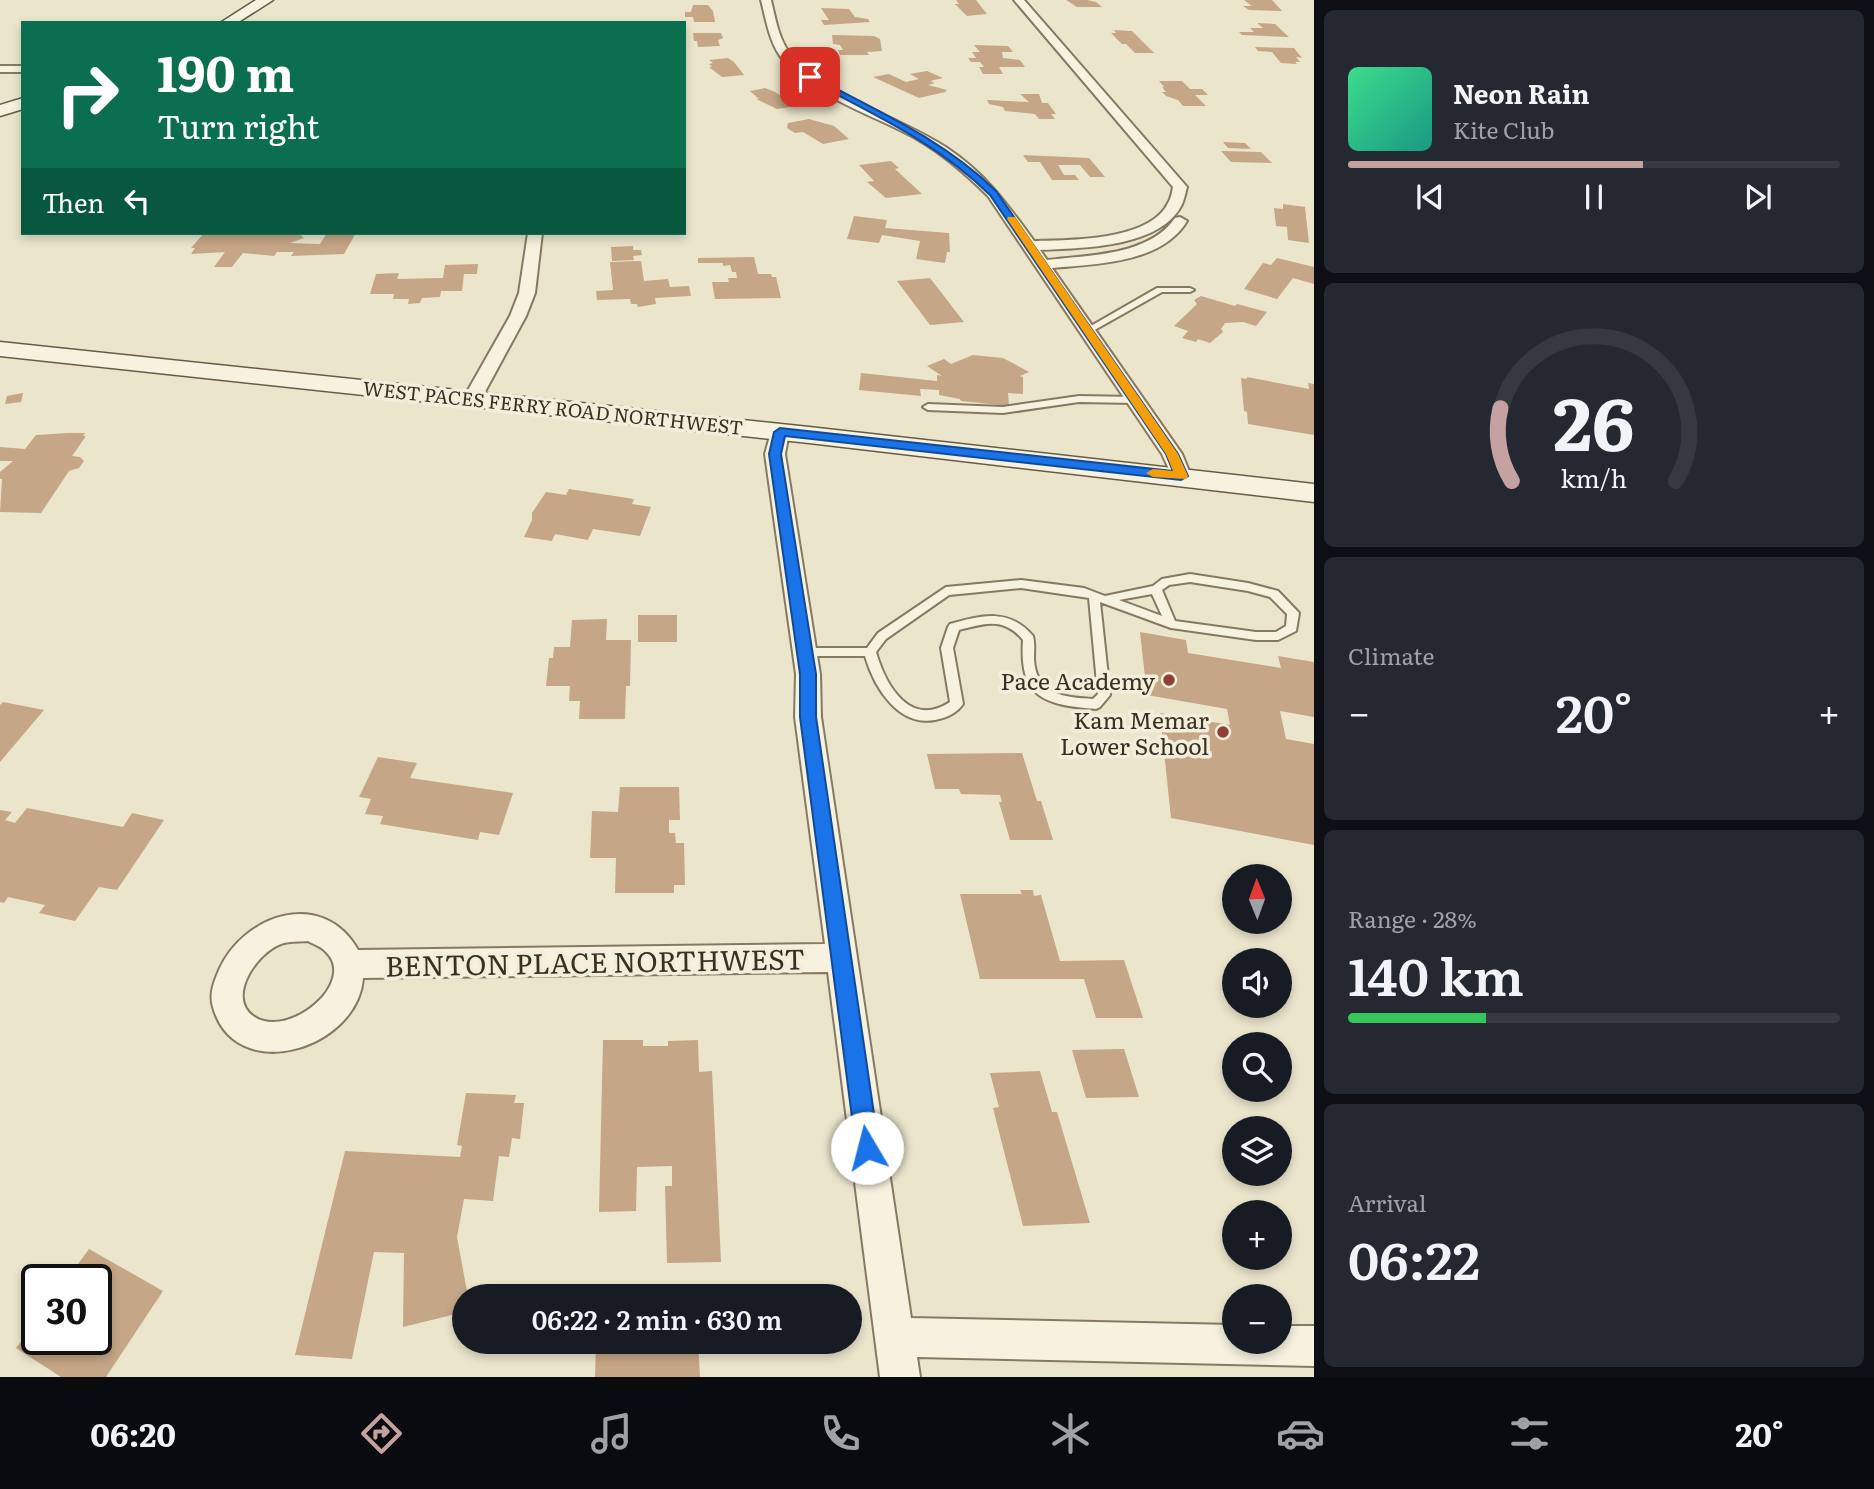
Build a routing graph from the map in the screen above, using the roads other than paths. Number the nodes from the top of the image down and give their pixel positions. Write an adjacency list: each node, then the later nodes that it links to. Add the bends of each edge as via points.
1 (266, 0): 4 (main road)
2 (766, 0): 11 (street, via 784,53 793,65 953,157 993,193)
3 (1019, 0): 9 (street, via 1180,187 1180,201)
4 (230, 21)
5 (0, 69): 6 (street)
6 (21, 69)
7 (21, 104): 8 (main road)
8 (0, 111)
9 (1173, 212): 11 (street, via 1120,238); 12 (street, via 1181,222 1173,233 1154,243 1107,256)
10 (536, 235): 16 (street, via 527,293)
11 (1031, 246): 12 (street)
12 (1044, 265): 14 (street)
13 (1190, 290): 14 (lane, via 1160,290)
14 (1088, 330): 17 (street)
15 (0, 349): 16 (main road, WEST PACES FERRY ROAD NORTHWEST)
16 (472, 398): 19 (main road, WEST PACES FERRY ROAD NORTHWEST)
17 (1135, 400): 18 (lane, via 1079,399 1003,410); 20 (street, via 1172,454)
18 (928, 407)
19 (780, 432): 20 (main road, WEST PACES FERRY ROAD NORTHWEST); 25 (street, via 775,454)
20 (1181, 476): 21 (main road, WEST PACES FERRY ROAD NORTHWEST)
21 (1314, 493)
22 (1156, 589): 23 (lane); 24 (lane); 24 (lane, via 1166,582 1190,578 1248,587 1274,594 1293,613 1292,628 1278,636)
23 (1100, 597): 24 (lane); 26 (lane, via 1021,584 946,590 882,636); 26 (lane, via 1104,695 1096,704 1063,703 1041,692 1026,665 1029,639 1022,628 1006,619 954,627 947,648 957,705 947,714 920,716 894,704 873,671)
24 (1171, 624)
25 (805, 652): 26 (lane); 27 (street, via 808,717)
26 (870, 652)
27 (841, 958): 28 (street, BENTON PLACE NORTHWEST); 29 (street)
28 (349, 964)
29 (894, 1337): 30 (street); 31 (street)
30 (1314, 1346)
31 (900, 1377)

